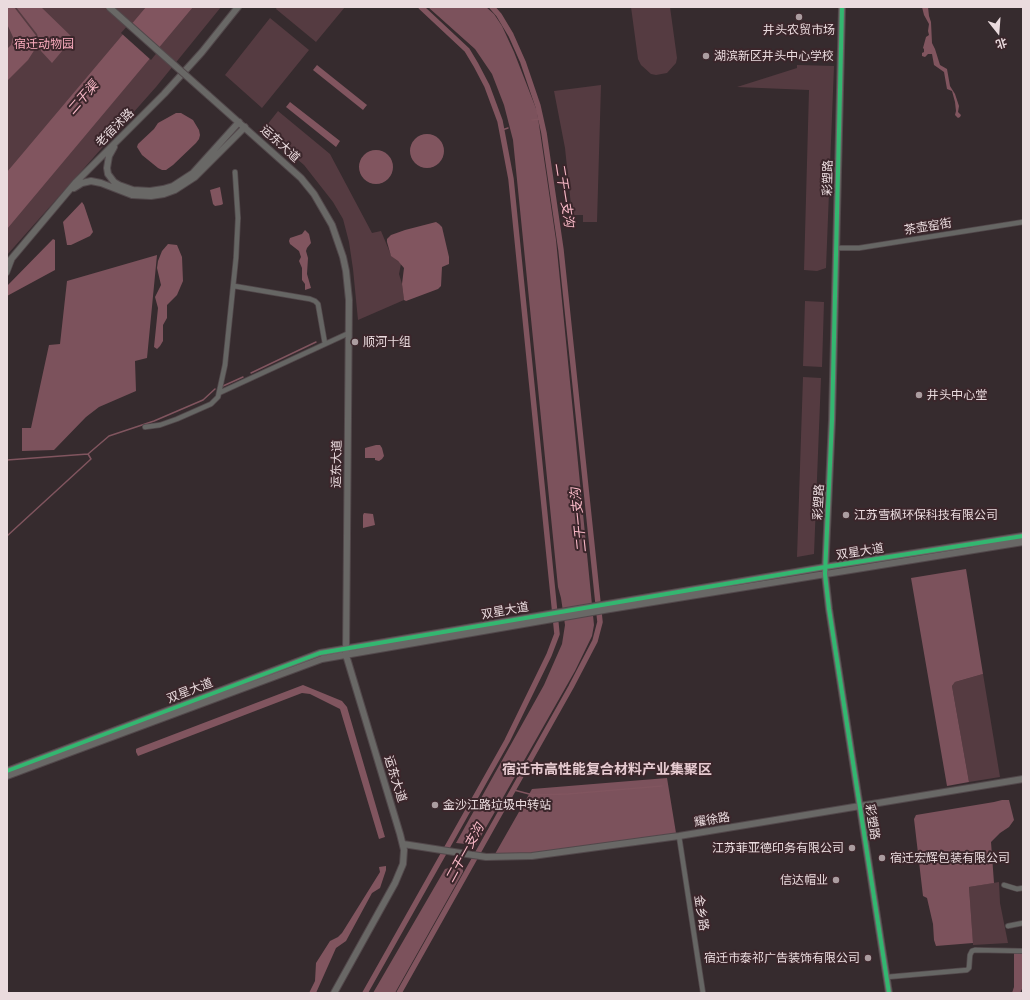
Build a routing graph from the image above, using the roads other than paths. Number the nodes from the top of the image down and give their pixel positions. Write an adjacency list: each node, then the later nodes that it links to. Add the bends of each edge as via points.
1 (109, 7): 4 (street, 运东大道, bridge)
2 (238, 7): 6 (street, 老宿沭路, via 202,52)
3 (842, 7): 10 (street, 彩塑路)
4 (239, 122): 5 (street, 运东大道); 6 (street, via 193,173 173,186 156,190 132,190 119,186 112,180 108,174 108,162)
5 (245, 127): 8 (street, via 201,172 186,184 164,194 132,195 91,181); 15 (street, 运东大道, via 301,178 314,194 332,225 346,271)
6 (117, 141): 8 (street, 老宿沭路)
7 (235, 172): 14 (street, via 238,218)
8 (69, 190): 11 (street, 老宿沭路)
9 (1023, 222): 10 (street, 茶壶窑街, via 859,248)
10 (836, 248): 21 (street, 彩塑路, via 831,453)
11 (13, 257): 12 (street, 老宿沭路); 13 (street)
12 (7, 264)
13 (7, 273)
14 (234, 286): 16 (street, via 315,301 318,304); 17 (street, via 225,365)
15 (349, 333): 16 (street); 25 (street, 运东大道)
16 (325, 344): 17 (street)
17 (219, 393): 18 (street, via 211,404 160,425)
18 (145, 427)
19 (1023, 536): 21 (street, 双星大道)
20 (1023, 542): 22 (street, 双星大道)
21 (825, 567): 22 (street, 彩塑路); 23 (street, 双星大道)
22 (825, 574): 23 (street, 双星大道); 30 (street, 彩塑路)
23 (609, 606): 24 (street)
24 (539, 618): 25 (street, 双星大道); 26 (street, 双星大道)
25 (346, 648): 26 (street, 运东大道); 27 (street, 双星大道, via 320,653)
26 (346, 655): 28 (street, 双星大道, via 322,659); 32 (street, 运东大道)
27 (7, 771)
28 (7, 776)
29 (1023, 779): 30 (street, 耀徐路)
30 (860, 807): 31 (street, 耀徐路); 38 (street, 彩塑路)
31 (679, 836): 32 (street, 耀徐路, via 532,856 486,858); 40 (street, 金乡路)
32 (403, 844): 39 (street, 运东大道, via 403,864 395,883)
33 (1004, 885): 34 (street)
34 (1023, 888)
35 (1023, 923): 36 (street)
36 (1008, 926)
37 (1023, 951): 38 (street, via 975,950 970,956 967,970)
38 (887, 977): 41 (street, 彩塑路)
39 (334, 993)
40 (703, 993)
41 (889, 993)

